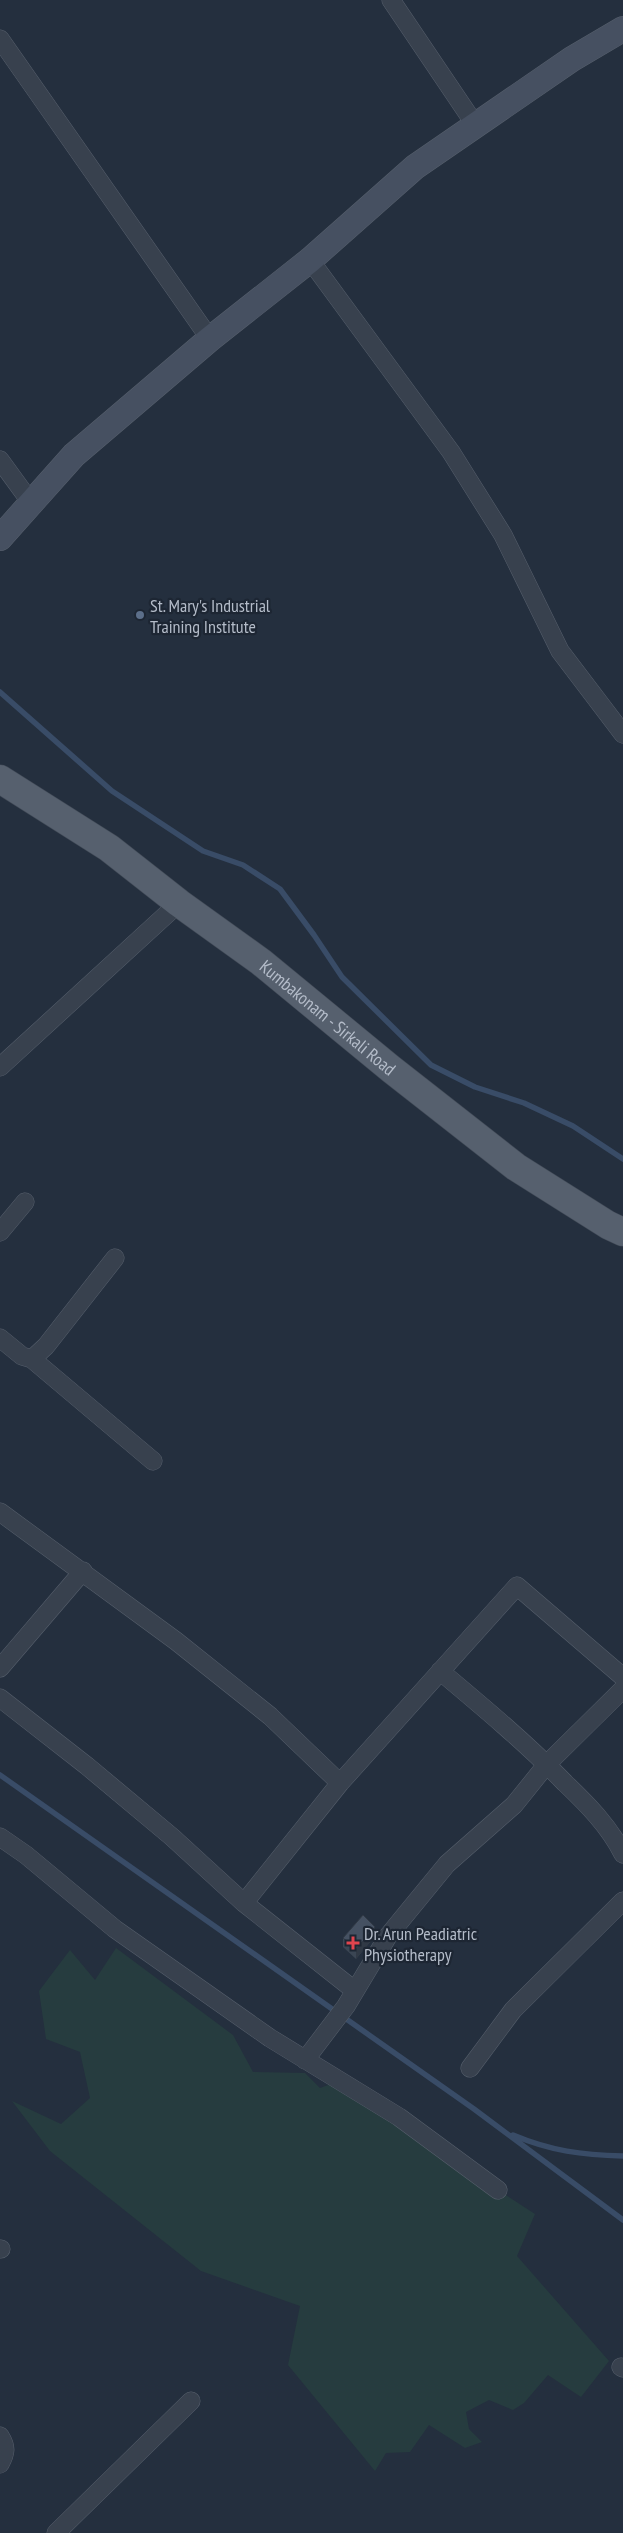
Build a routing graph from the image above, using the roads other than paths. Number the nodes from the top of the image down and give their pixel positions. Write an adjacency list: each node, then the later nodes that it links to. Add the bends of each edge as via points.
1 (391, 0): 4 (street)
2 (623, 29): 4 (main road, via 572,59)
3 (0, 39): 6 (street)
4 (476, 126): 5 (main road, via 415,167)
5 (310, 260): 6 (main road); 10 (street, via 451,452 503,535 560,651)
6 (210, 339): 8 (main road, via 74,455)
7 (0, 460): 8 (street)
8 (32, 504): 9 (main road)
9 (0, 538)
10 (623, 734)
11 (0, 779): 13 (main road, Kumbakonam - Sirkali Road)
12 (0, 794): 13 (main road, Kumbakonam - Sirkali Road)
13 (35, 802): 14 (main road, Kumbakonam - Sirkali Road, via 109,848)
14 (179, 903): 15 (street); 18 (main road, Kumbakonam - Sirkali Road, via 261,962 516,1167)
15 (0, 1066)
16 (25, 1202): 17 (street)
17 (0, 1232)
18 (623, 1232)
19 (115, 1258): 21 (street, via 46,1346)
20 (0, 1338): 21 (street, via 22,1356)
21 (32, 1359): 22 (street)
22 (153, 1461)
23 (0, 1512): 24 (street)
24 (83, 1571): 25 (street); 31 (street, via 270,1716)
25 (0, 1668)
26 (440, 1671): 27 (street, via 517,1586); 30 (street); 31 (street)
27 (623, 1677)
28 (623, 1689): 30 (street)
29 (0, 1698): 35 (street, via 172,1837)
30 (546, 1764): 33 (street, via 592,1810); 36 (street, via 514,1805 447,1864 388,1936)
31 (340, 1783): 35 (street)
32 (0, 1837): 37 (street, via 115,1929)
33 (623, 1854)
34 (623, 1901): 38 (street, via 513,2010)
35 (244, 1903): 36 (street)
36 (350, 1998): 37 (street)
37 (305, 2060): 39 (street, via 399,2117)
38 (470, 2068)
39 (498, 2190)
40 (191, 2401): 43 (street)
41 (0, 2436): 42 (street, via 6,2454)
42 (0, 2464)
43 (56, 2533)

